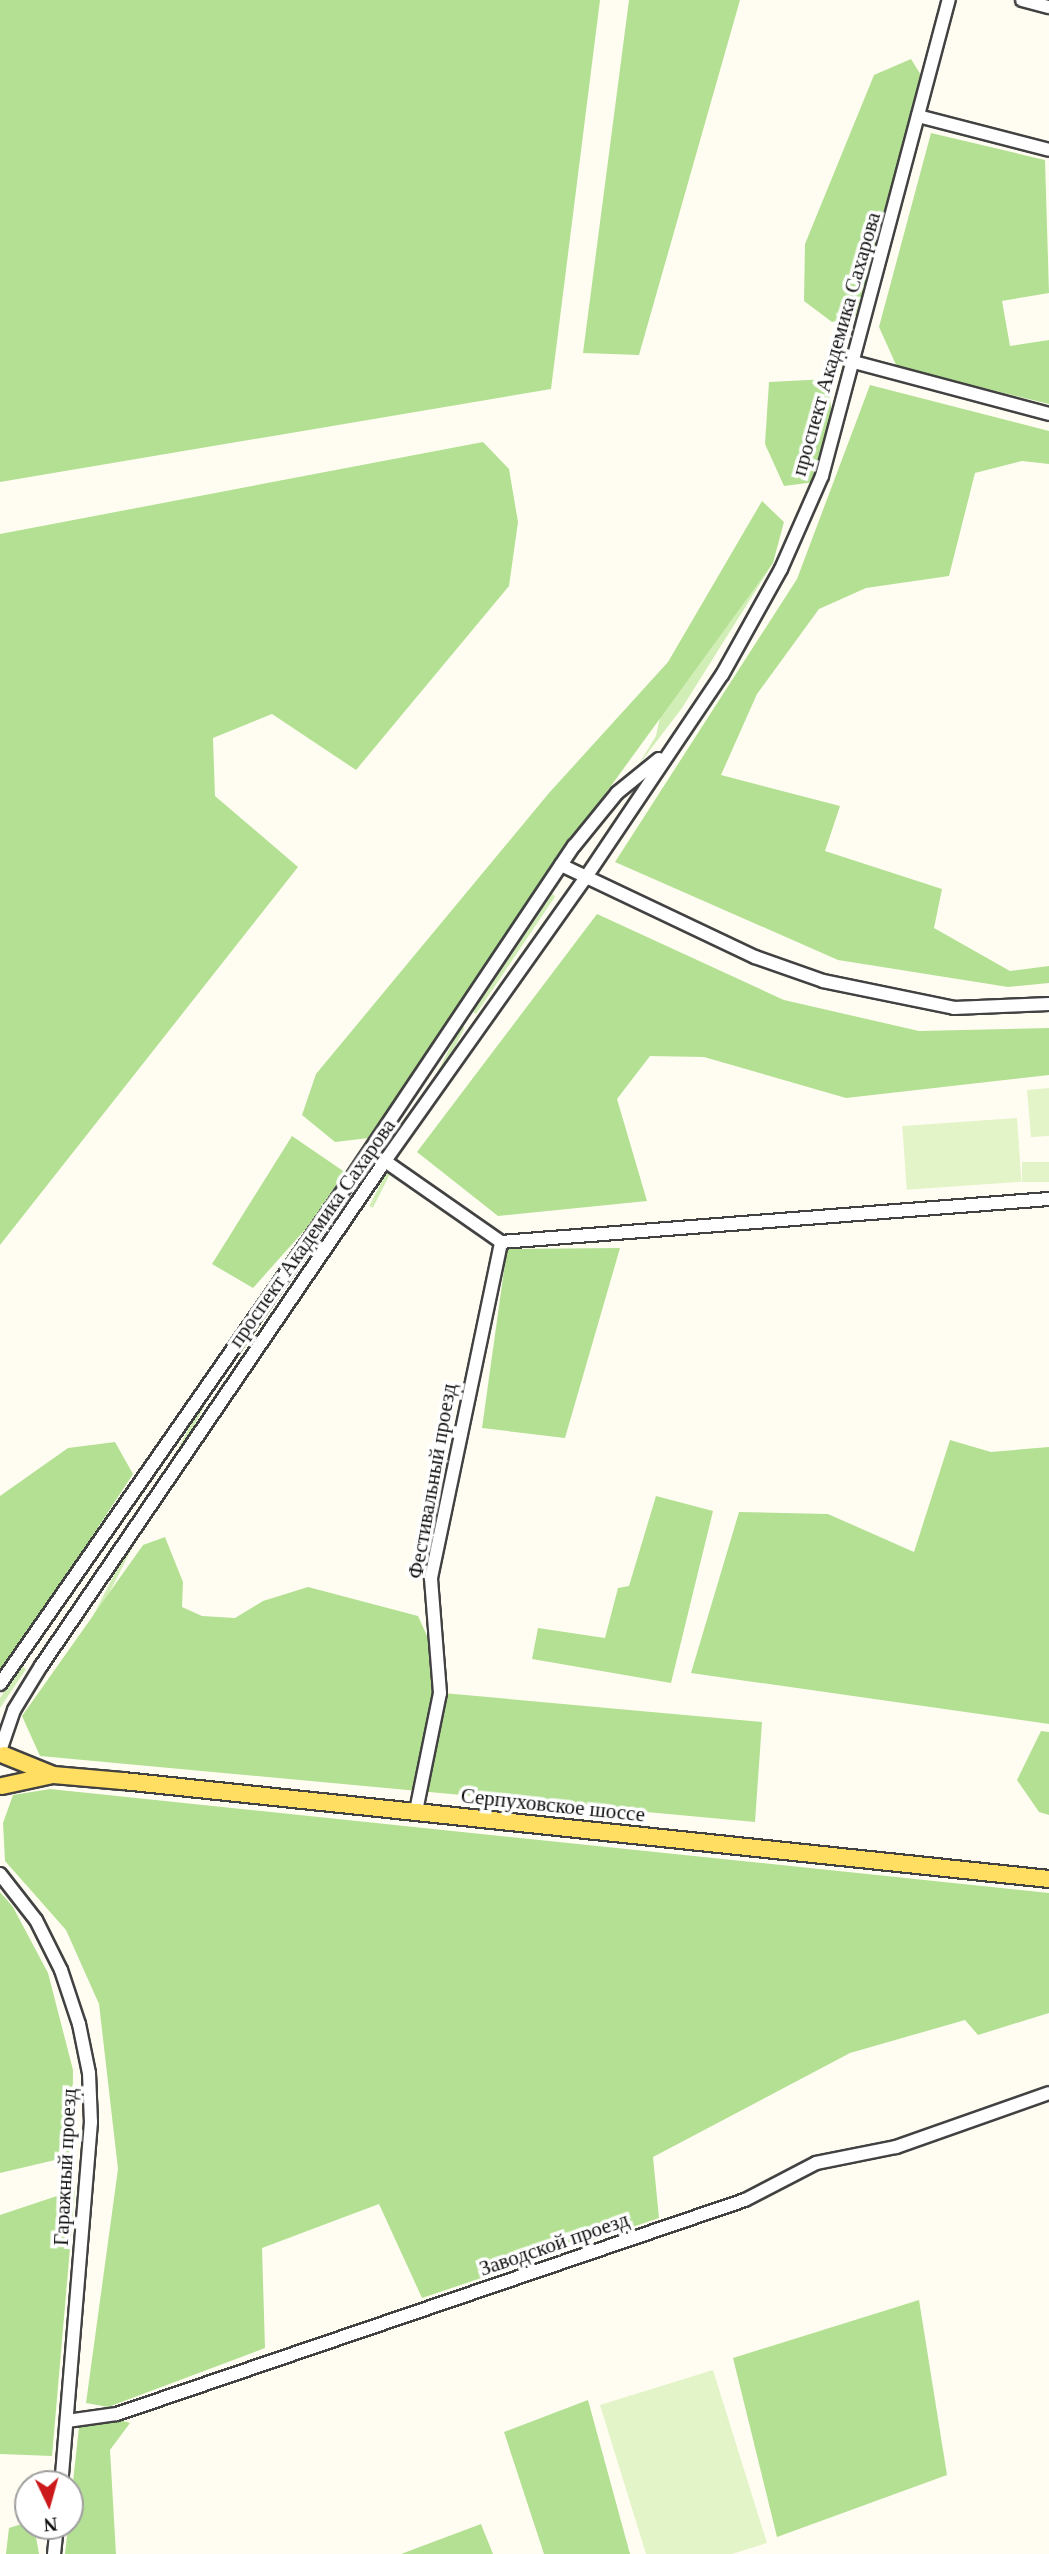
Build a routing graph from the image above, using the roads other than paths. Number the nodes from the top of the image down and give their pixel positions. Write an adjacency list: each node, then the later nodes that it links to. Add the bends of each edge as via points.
1 (949, 0): 4 (street, проспект Академика Сахарова)
2 (1022, 0): 3 (street)
3 (1049, 7)
4 (918, 116): 5 (street); 6 (street, проспект Академика Сахарова)
5 (1049, 150)
6 (854, 362): 7 (street); 8 (street, проспект Академика Сахарова, via 821,476 780,569 722,675)
7 (1049, 414)
8 (670, 750): 9 (street, проспект Академика Сахарова, via 617,793); 10 (street, проспект Академика Сахарова)
9 (561, 865): 10 (street); 12 (street, проспект Академика Сахарова)
10 (584, 880): 11 (street, via 755,957 823,981 954,1007); 13 (street, проспект Академика Сахарова)
11 (1049, 1004)
12 (462, 1014): 13 (street); 15 (street, проспект Академика Сахарова)
13 (480, 1026): 14 (street, проспект Академика Сахарова)
14 (385, 1161): 17 (street, проспект Академика Сахарова); 18 (street)
15 (338, 1198): 17 (street); 19 (street, проспект Академика Сахарова)
16 (1049, 1199): 18 (street)
17 (355, 1206): 20 (street, проспект Академика Сахарова)
18 (501, 1242): 27 (street, Фестивальный проезд, via 431,1578 440,1693)
19 (225, 1355): 20 (street); 21 (street, проспект Академика Сахарова)
20 (242, 1367): 22 (street, проспект Академика Сахарова)
21 (24, 1653): 22 (street); 23 (street, проспект Академика Сахарова)
22 (41, 1666): 24 (street, проспект Академика Сахарова, via 14,1710)
23 (0, 1684)
24 (1, 1750): 25 (main road); 26 (main road)
25 (53, 1775): 26 (main road); 27 (main road, Серпуховское шоссе)
26 (1, 1787)
27 (416, 1811): 29 (main road, Серпуховское шоссе)
28 (0, 1874): 31 (street, Гаражный проезд, via 36,1920 61,1970 89,2073 91,2122)
29 (1049, 1879)
30 (1049, 2093): 31 (street, Заводской проезд, via 896,2147 816,2163 745,2200 117,2414)
31 (67, 2421): 32 (street, Гаражный проезд)
32 (62, 2470)

